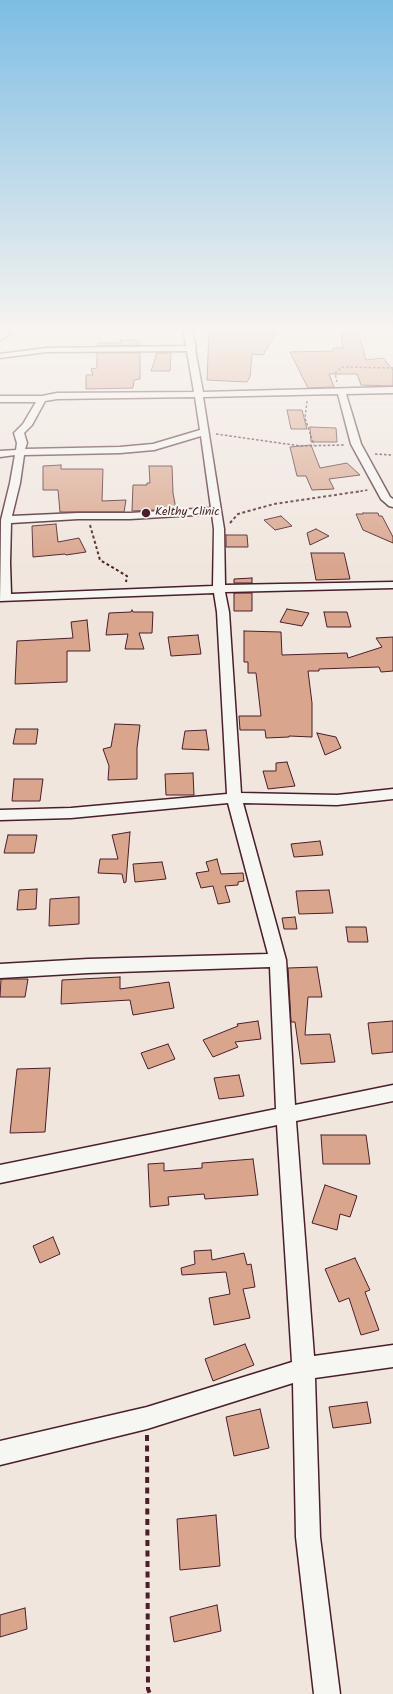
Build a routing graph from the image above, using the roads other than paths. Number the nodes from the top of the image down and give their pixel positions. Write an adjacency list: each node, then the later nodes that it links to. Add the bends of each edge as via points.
1 (34, 411): 5 (street, via 27,425 19,433 22,443)
2 (202, 411): 4 (street)
3 (345, 411): 7 (street, via 357,445 386,499)
4 (205, 432): 5 (street, via 154,447); 8 (street)
5 (20, 452): 6 (street); 9 (street)
6 (0, 454)
7 (393, 504)
8 (216, 511): 9 (street); 11 (street, via 219,528)
9 (6, 520): 12 (street)
10 (393, 585): 11 (street)
11 (219, 589): 12 (street); 14 (street, via 223,612)
12 (3, 598)
13 (393, 794): 14 (street, via 337,800)
14 (234, 798): 15 (street, via 72,813); 16 (street)
15 (0, 815)
16 (278, 960): 17 (street); 19 (street)
17 (0, 971)
18 (393, 1093): 19 (street)
19 (286, 1116): 20 (street); 22 (street)
20 (0, 1174)
21 (393, 1356): 22 (street)
22 (304, 1369): 23 (street, via 147,1418); 24 (street, via 308,1537)
23 (0, 1453)
24 (327, 1694)

